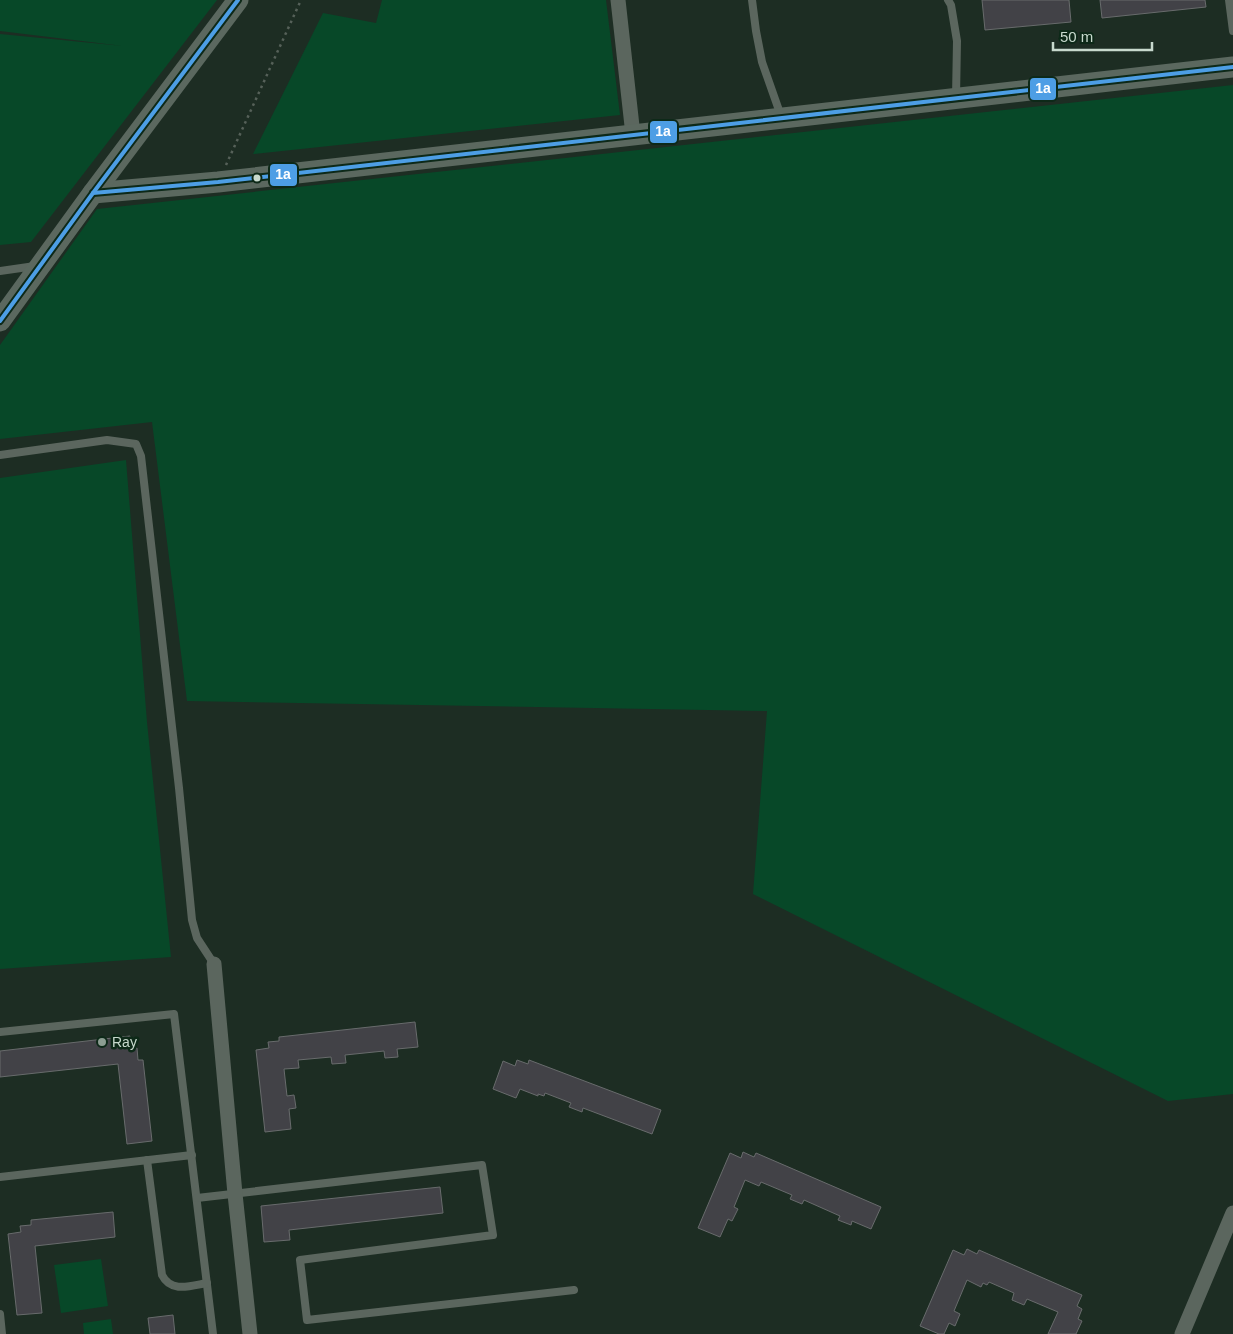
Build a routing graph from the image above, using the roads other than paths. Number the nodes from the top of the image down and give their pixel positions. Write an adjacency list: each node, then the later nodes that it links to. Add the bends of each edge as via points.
1 (238, 0): 11 (main road)
2 (618, 0): 10 (street)
3 (752, 0): 9 (lane, via 762,62)
4 (948, 0): 8 (lane, via 957,41)
5 (1229, 0): 6 (lane)
6 (1233, 31)
7 (1233, 67): 8 (main road)
8 (956, 98): 9 (main road)
9 (782, 118): 10 (main road)
10 (633, 135): 11 (main road)
11 (93, 193): 12 (main road)
12 (40, 266): 13 (lane); 14 (main road)
13 (0, 271)
14 (0, 321)
15 (0, 455): 16 (lane, via 108,440 136,444 141,456 192,920 197,938)
16 (214, 964): 21 (street)
17 (0, 1032): 18 (lane, via 174,1014)
18 (192, 1155): 19 (lane); 22 (lane)
19 (148, 1160): 20 (lane); 24 (lane, via 162,1275 165,1281 178,1288)
20 (0, 1177)
21 (235, 1194): 22 (lane); 25 (lane, via 482,1165 493,1235 300,1260 307,1320); 29 (street)
22 (197, 1198): 24 (lane)
23 (1233, 1213): 30 (street)
24 (207, 1283): 28 (lane)
25 (574, 1290)
26 (0, 1314): 27 (lane)
27 (2, 1334)
28 (213, 1334)
29 (250, 1334)
30 (1182, 1334)

